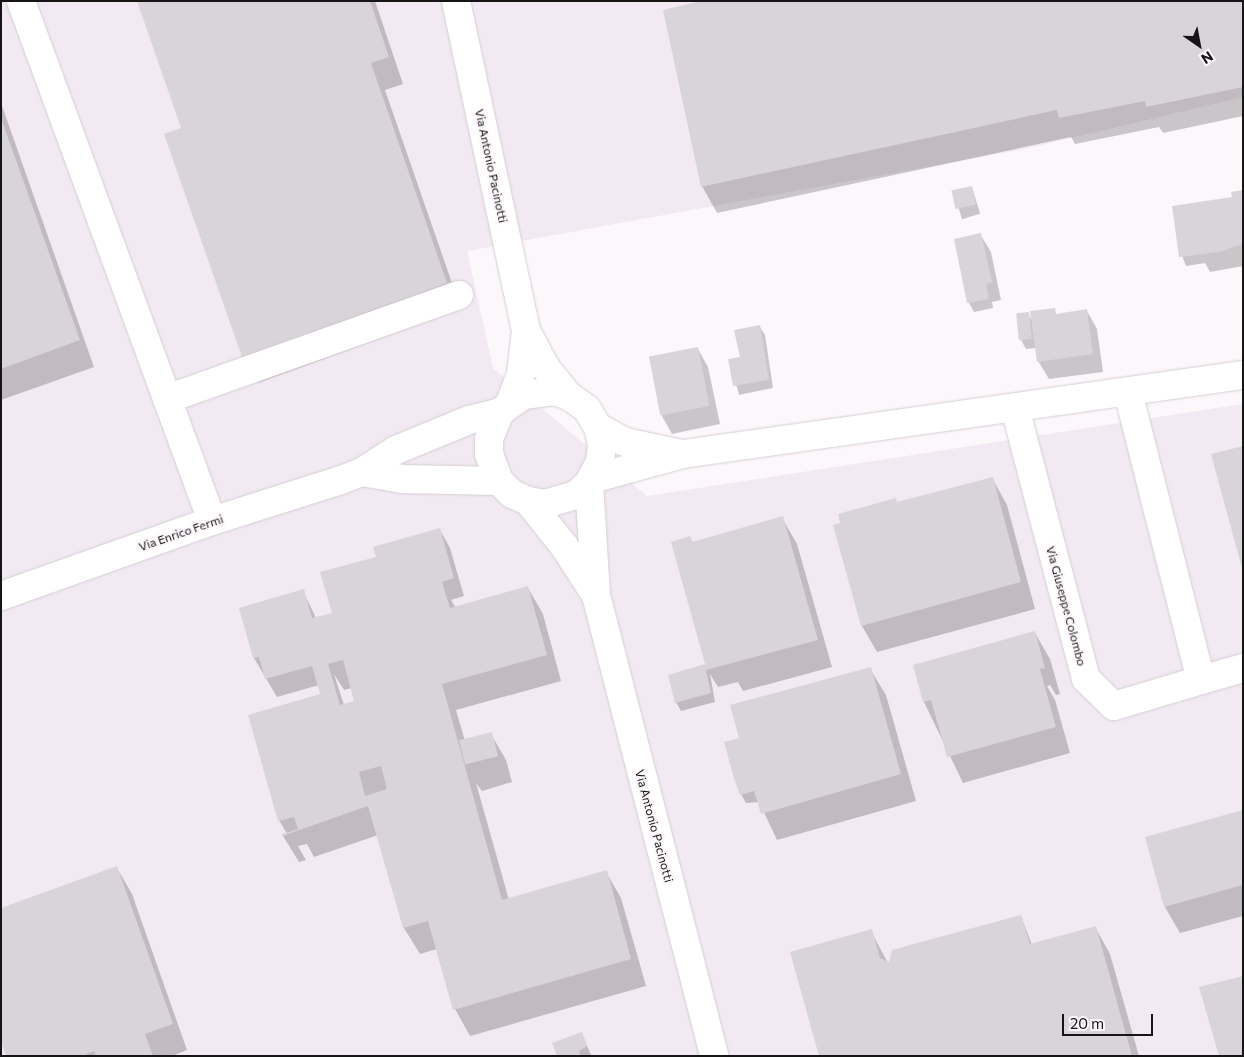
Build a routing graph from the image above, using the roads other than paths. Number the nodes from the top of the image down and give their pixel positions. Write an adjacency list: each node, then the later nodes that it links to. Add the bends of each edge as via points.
1 (21, 1): 8 (street)
2 (456, 1): 4 (street, Via Antonio Pacinotti)
3 (459, 295): 8 (street)
4 (526, 331): 7 (street, Via Antonio Pacinotti, via 546,368); 9 (street, Via Antonio Pacinotti, via 521,374)
5 (1243, 375): 6 (street)
6 (1128, 392): 10 (street); 21 (street)
7 (569, 396): 9 (street, Via Antonio Pacinotti, via 539,391); 11 (street, Via Antonio Pacinotti, via 587,408)
8 (167, 398): 17 (street)
9 (505, 408): 13 (street, via 396,450); 14 (street, Via Antonio Pacinotti, via 488,439 492,468)
10 (1014, 408): 12 (street); 21 (street, Via Giuseppe Colombo, via 1086,679 1114,706)
11 (598, 427): 12 (street, via 625,442); 15 (street, Via Antonio Pacinotti, via 602,444 600,462)
12 (683, 454): 15 (street)
13 (362, 472): 14 (street, via 402,479); 17 (street, Via Enrico Fermi)
14 (499, 481): 16 (street, Via Antonio Pacinotti, via 512,494)
15 (591, 481): 16 (street, Via Antonio Pacinotti, via 576,495 561,502); 18 (street, Via Antonio Pacinotti)
16 (528, 501): 18 (street, Via Antonio Pacinotti, via 564,546)
17 (212, 521): 19 (street, Via Enrico Fermi)
18 (596, 595): 22 (street, Via Antonio Pacinotti)
19 (1, 596)
20 (1243, 668): 21 (street, Via Giuseppe Colombo)
21 (1201, 680)
22 (714, 1056)

